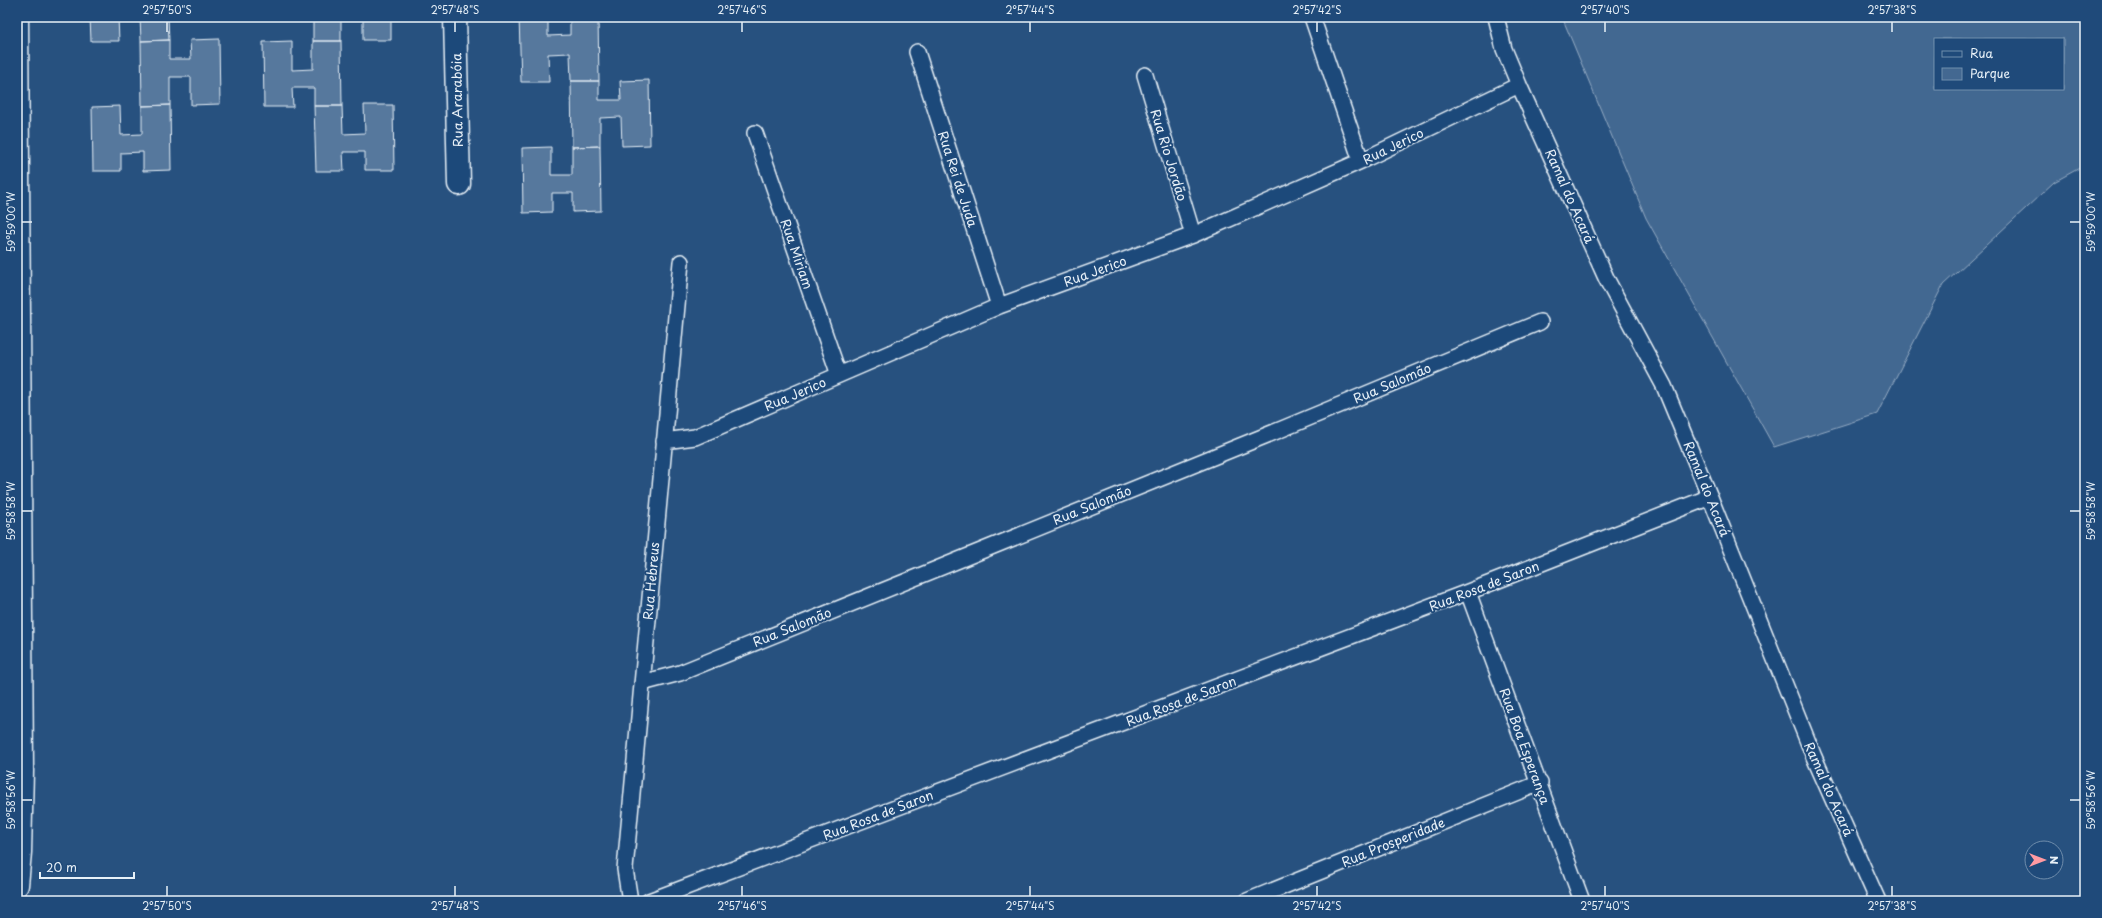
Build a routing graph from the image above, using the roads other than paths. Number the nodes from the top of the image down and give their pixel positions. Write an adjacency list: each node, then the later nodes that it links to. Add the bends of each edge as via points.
1 (17, 17): 21 (street, via 22,771)
2 (455, 17): 10 (street, Rua Ararabóia)
3 (1312, 17): 9 (lane)
4 (1496, 17): 7 (lane, Ramal do Acará, via 1504,49)
5 (917, 52): 13 (lane, Rua Rei de Juda)
6 (1145, 75): 11 (lane, Rua Rio Jordão)
7 (1520, 85): 9 (lane, Rua Jerico); 17 (lane, Ramal do Acará, via 1608,280 1664,386)
8 (755, 133): 15 (lane, Rua Miriam)
9 (1361, 161): 11 (lane, Rua Jerico)
10 (459, 184)
11 (1193, 235): 13 (lane, Rua Jerico)
12 (682, 262): 16 (lane, Rua Hebreus)
13 (999, 306): 15 (lane, Rua Jerico)
14 (1540, 322): 19 (lane, Rua Salomão, via 680,673)
15 (839, 376): 16 (lane, Rua Jerico, via 695,437)
16 (664, 441): 19 (lane, Rua Hebreus)
17 (1710, 497): 18 (lane, Rua Rosa de Saron); 26 (lane, Ramal do Acará, via 1814,757)
18 (1468, 592): 20 (lane, Rua Boa Esperança); 23 (lane, Rua Rosa de Saron)
19 (642, 683): 22 (lane, Rua Hebreus, via 624,869)
20 (1540, 784): 24 (lane, Rua Prosperidade); 25 (lane, Rua Boa Esperança)
21 (17, 885)
22 (630, 901)
23 (649, 901)
24 (1247, 901)
25 (1582, 901)
26 (1878, 901)

